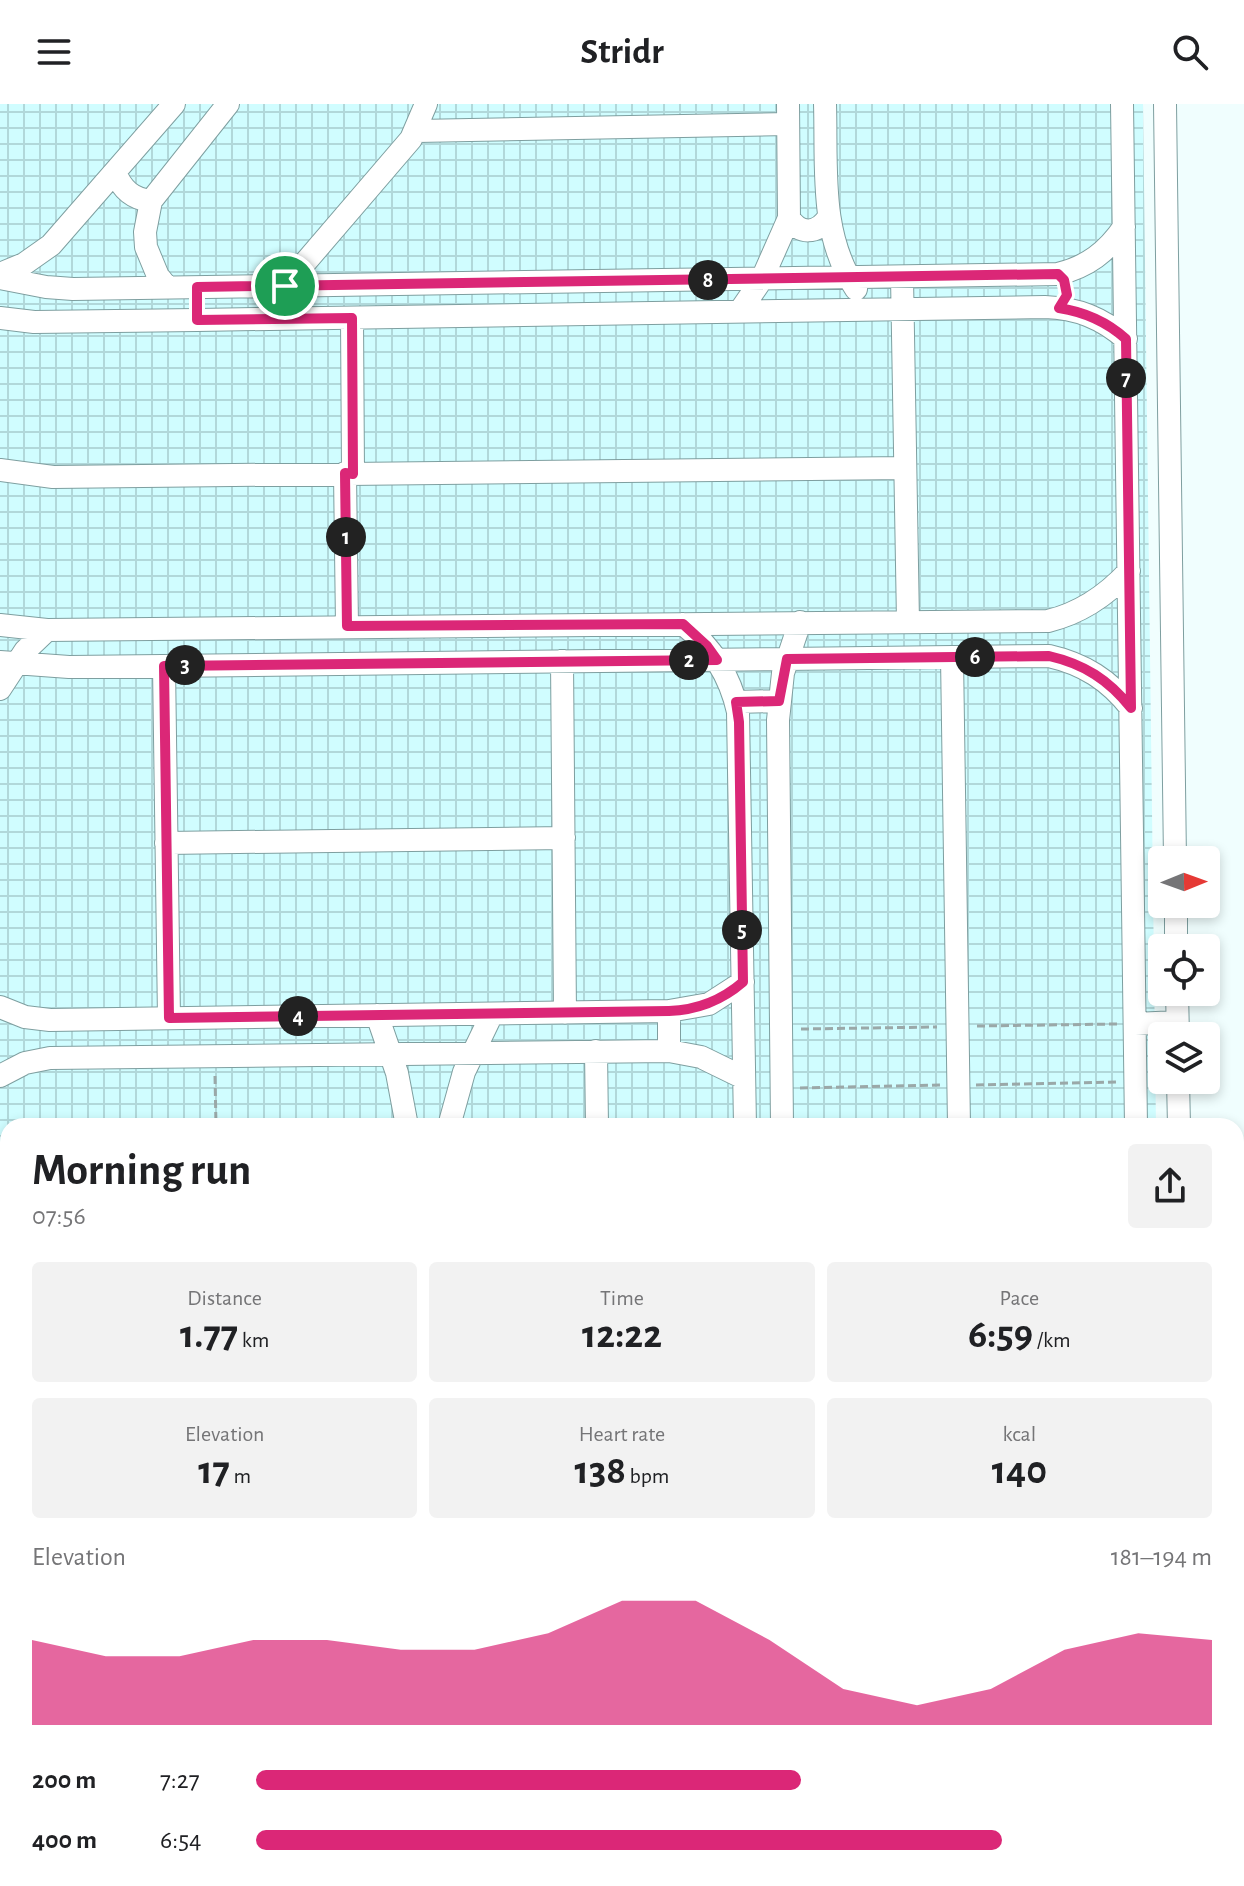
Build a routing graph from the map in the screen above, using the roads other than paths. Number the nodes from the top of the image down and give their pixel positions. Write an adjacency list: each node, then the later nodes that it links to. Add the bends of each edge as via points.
1 (174, 104): 9 (street)
2 (228, 104): 10 (street)
3 (426, 104): 8 (street)
4 (825, 104): 12 (street)
5 (1122, 104): 13 (street)
6 (1165, 104): 54 (street)
7 (788, 114): 8 (street); 11 (street)
8 (417, 131): 19 (street)
9 (115, 172): 10 (street, via 132,196); 15 (street, via 51,245)
10 (151, 201): 20 (street, via 146,247)
11 (789, 218): 12 (street, via 809,231); 18 (street)
12 (828, 218): 17 (street)
13 (1124, 227): 14 (street, via 1096,258); 29 (street)
14 (1058, 274): 16 (street); 22 (street, via 1067,295)
15 (0, 276): 20 (street, via 73,289)
16 (902, 277): 17 (street); 24 (street)
17 (848, 278): 18 (street); 23 (street)
18 (762, 279): 19 (street); 25 (street)
19 (285, 286): 21 (street)
20 (167, 287): 21 (street)
21 (197, 287): 28 (street)
22 (1059, 308): 24 (street); 29 (street, via 1088,315)
23 (870, 309): 24 (street); 25 (street)
24 (902, 309): 30 (street)
25 (740, 311): 27 (street)
26 (0, 318): 28 (street)
27 (352, 318): 28 (street); 32 (street)
28 (197, 320)
29 (1126, 339): 33 (street)
30 (905, 468): 32 (street); 36 (street)
31 (0, 470): 32 (street, via 53,477)
32 (349, 474): 39 (street)
33 (1129, 571): 34 (street, via 1087,607); 51 (street)
34 (1048, 621): 36 (street); 41 (street)
35 (800, 622): 36 (street); 37 (street); 43 (street)
36 (908, 622)
37 (683, 624): 39 (street); 44 (street)
38 (0, 625): 40 (street)
39 (347, 626): 40 (street)
40 (47, 630): 46 (street)
41 (1049, 656): 42 (street); 51 (street, via 1095,673)
42 (952, 657): 43 (street); 78 (street)
43 (787, 659): 44 (street); 49 (street)
44 (717, 660): 45 (street); 50 (street)
45 (562, 661): 47 (street); 52 (street)
46 (7, 663): 47 (street); 48 (street)
47 (164, 666): 53 (street)
48 (0, 689)
49 (779, 701): 50 (street); 77 (street)
50 (736, 702): 55 (street)
51 (1131, 708): 63 (street)
52 (564, 838): 53 (street); 58 (street)
53 (166, 843): 61 (street)
54 (1175, 846)
55 (743, 982): 57 (street, via 709,1004); 71 (street)
56 (0, 1007): 62 (street)
57 (669, 1011): 58 (street); 66 (street)
58 (565, 1013): 59 (street)
59 (492, 1014): 60 (street); 67 (street)
60 (377, 1015): 61 (street); 68 (street)
61 (169, 1018): 62 (street)
62 (50, 1020): 69 (street)
63 (1135, 1024): 64 (street); 79 (street)
64 (1148, 1026)
65 (596, 1051): 66 (street); 67 (street); 75 (street)
66 (669, 1051): 71 (street, via 701,1057)
67 (472, 1053): 68 (street); 74 (street)
68 (391, 1054): 69 (street); 73 (street)
69 (50, 1058): 70 (street)
70 (0, 1076)
71 (744, 1078): 76 (street)
72 (1178, 1094): 80 (street)
73 (405, 1118)
74 (451, 1118)
75 (597, 1118)
76 (745, 1118)
77 (782, 1118)
78 (959, 1118)
79 (1136, 1118)
80 (1179, 1118)

